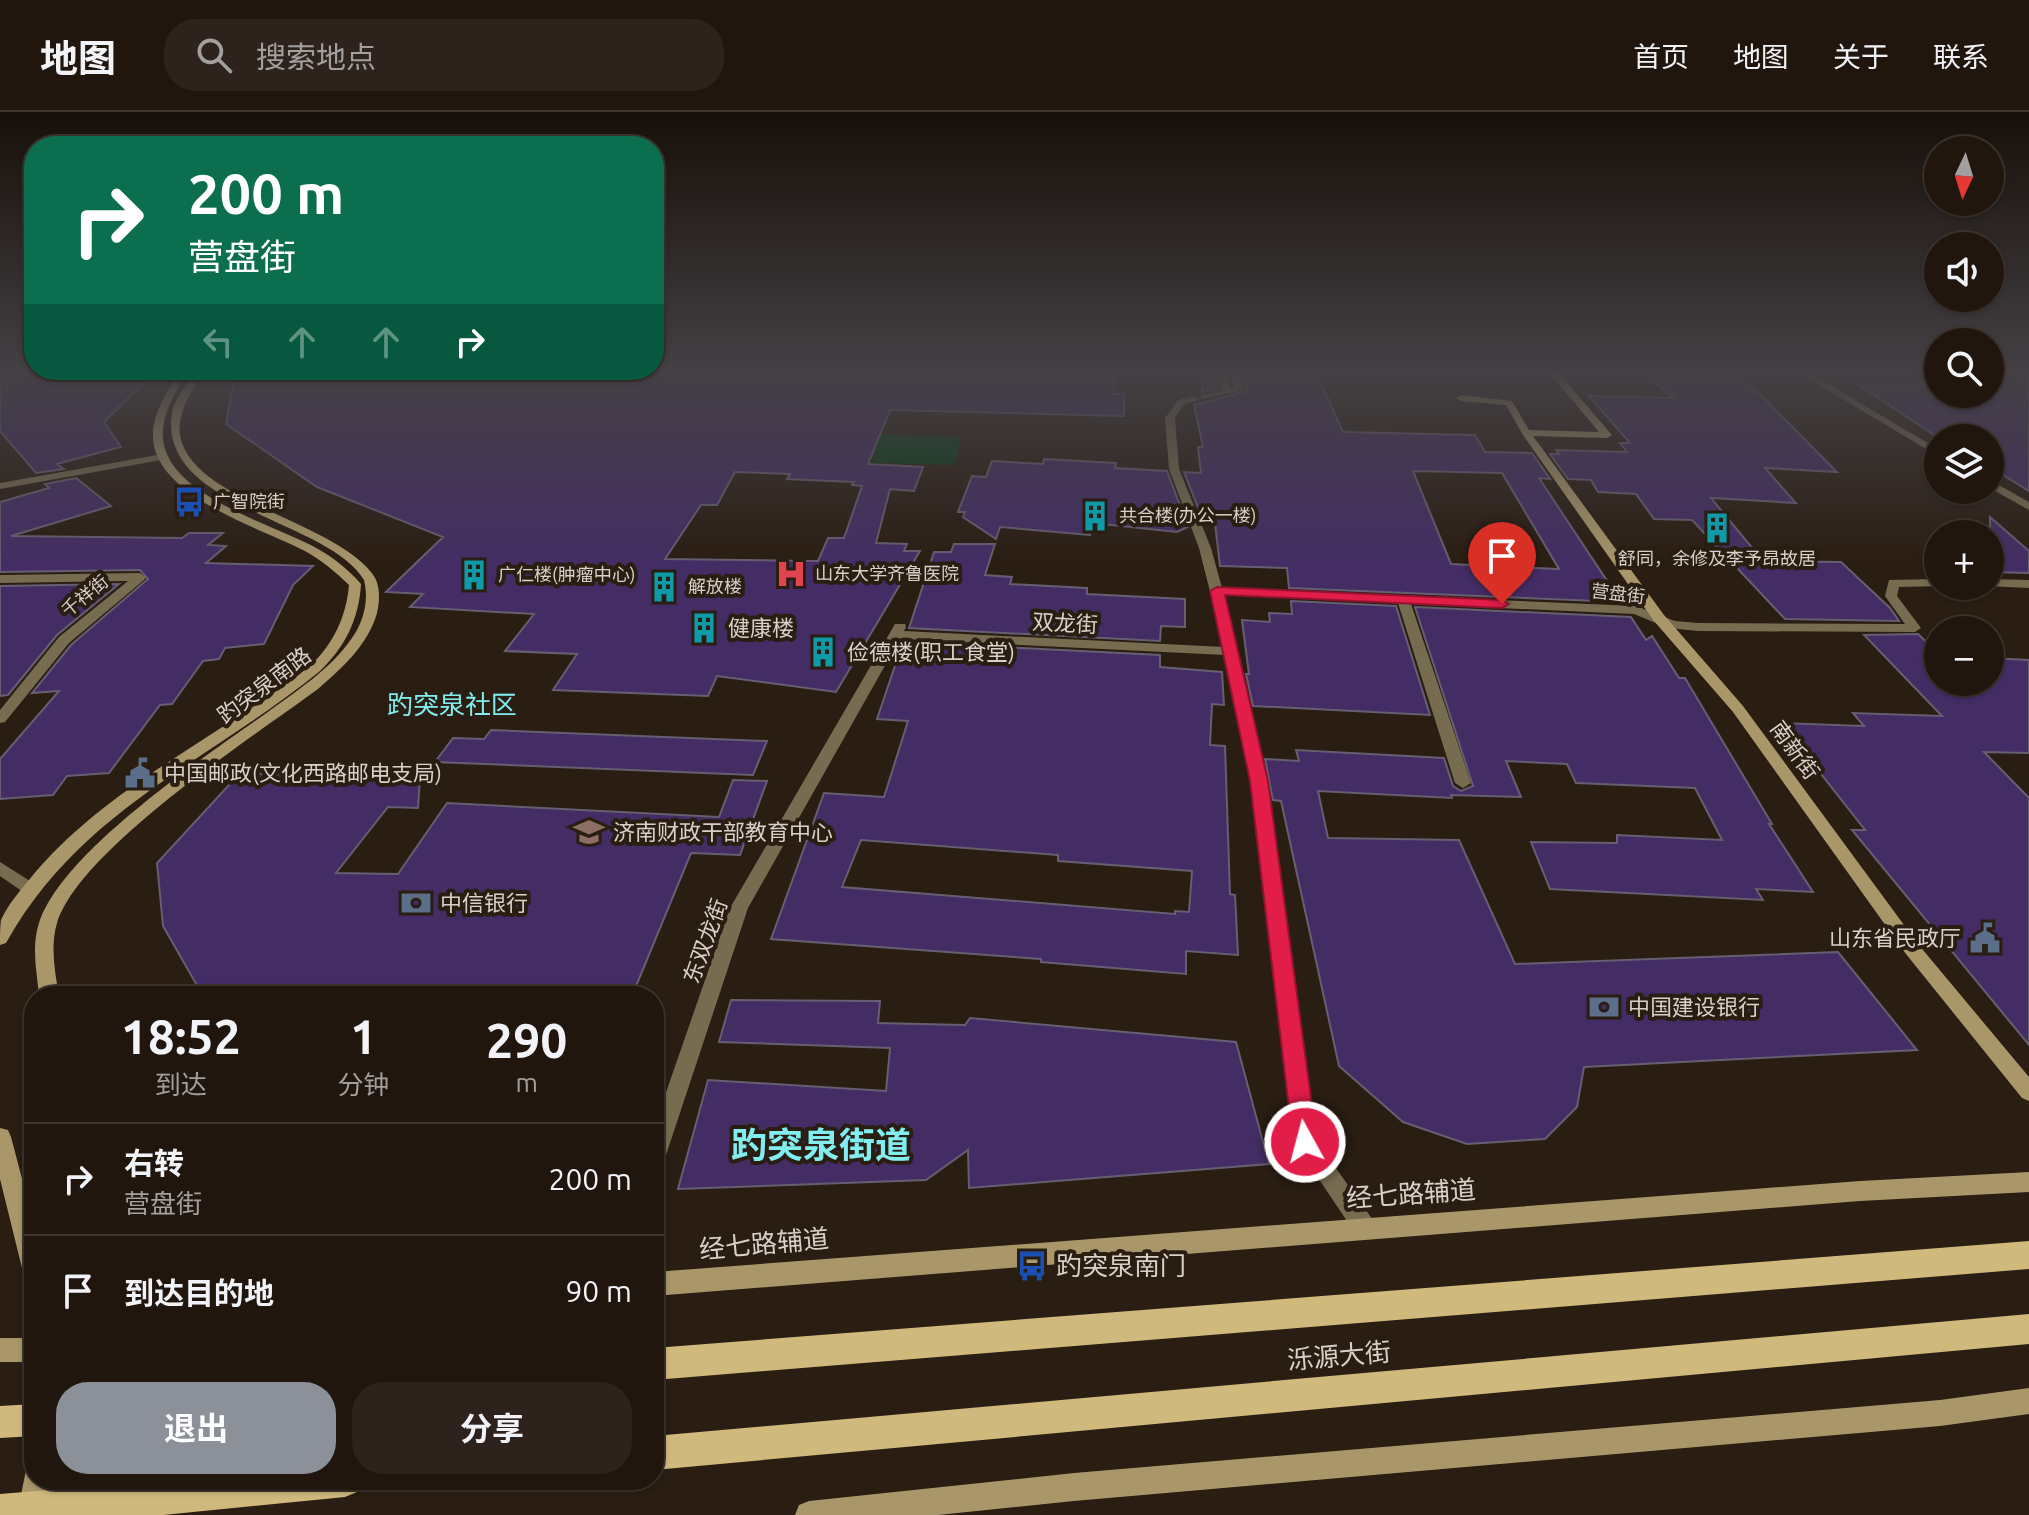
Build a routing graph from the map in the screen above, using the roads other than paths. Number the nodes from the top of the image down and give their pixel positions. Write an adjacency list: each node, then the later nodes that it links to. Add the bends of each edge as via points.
1 (158, 435): 5 (street)
2 (175, 435): 23 (street, 趵突泉南路, via 176,448 211,485 338,550 367,574 371,611 358,639 331,672 138,815 81,871 57,903 45,936)
3 (1171, 435): 13 (street, via 1174,469)
4 (1528, 435): 15 (street, 南新街)
5 (163, 457): 6 (street); 21 (street, 趵突泉南路, via 188,490 335,564 355,584 354,613 330,654 125,800)
6 (0, 486)
7 (2004, 492): 8 (street)
8 (2029, 507)
9 (0, 579): 18 (street, 千祥街, via 140,577 64,640)
10 (1924, 583): 15 (street, 营盘街, via 1893,583 1891,596 1915,628 1698,627)
11 (2004, 583): 12 (street)
12 (2029, 584)
13 (1217, 591): 14 (street, 营盘街); 17 (street)
14 (1403, 599): 15 (street, 营盘街, via 1636,610); 19 (street)
15 (1659, 618): 24 (street, 南新街, via 1738,709 1912,949)
16 (898, 631): 17 (street, 双龙街); 25 (street, 东双龙街, via 739,908)
17 (1231, 651): 28 (street, via 1259,781 1305,1142)
18 (0, 719)
19 (1463, 783)
20 (0, 868): 21 (street)
21 (32, 890): 22 (street, 趵突泉南路)
22 (0, 938)
23 (48, 986)
24 (2029, 1092)
25 (664, 1129)
26 (0, 1137): 29 (street)
27 (2029, 1182): 28 (street, 经七路辅道)
28 (1365, 1228): 31 (street, 经七路辅道)
29 (24, 1229)
30 (2029, 1255): 35 (main road, 泺源大街)
31 (664, 1283)
32 (2029, 1329): 39 (main road, 泺源大街)
33 (0, 1350): 34 (street)
34 (24, 1350)
35 (664, 1363)
36 (2029, 1401): 43 (street)
37 (24, 1421): 38 (main road)
38 (0, 1422)
39 (664, 1452)
40 (221, 1490): 41 (main road)
41 (138, 1499): 42 (main road)
42 (25, 1504)
43 (809, 1515)

